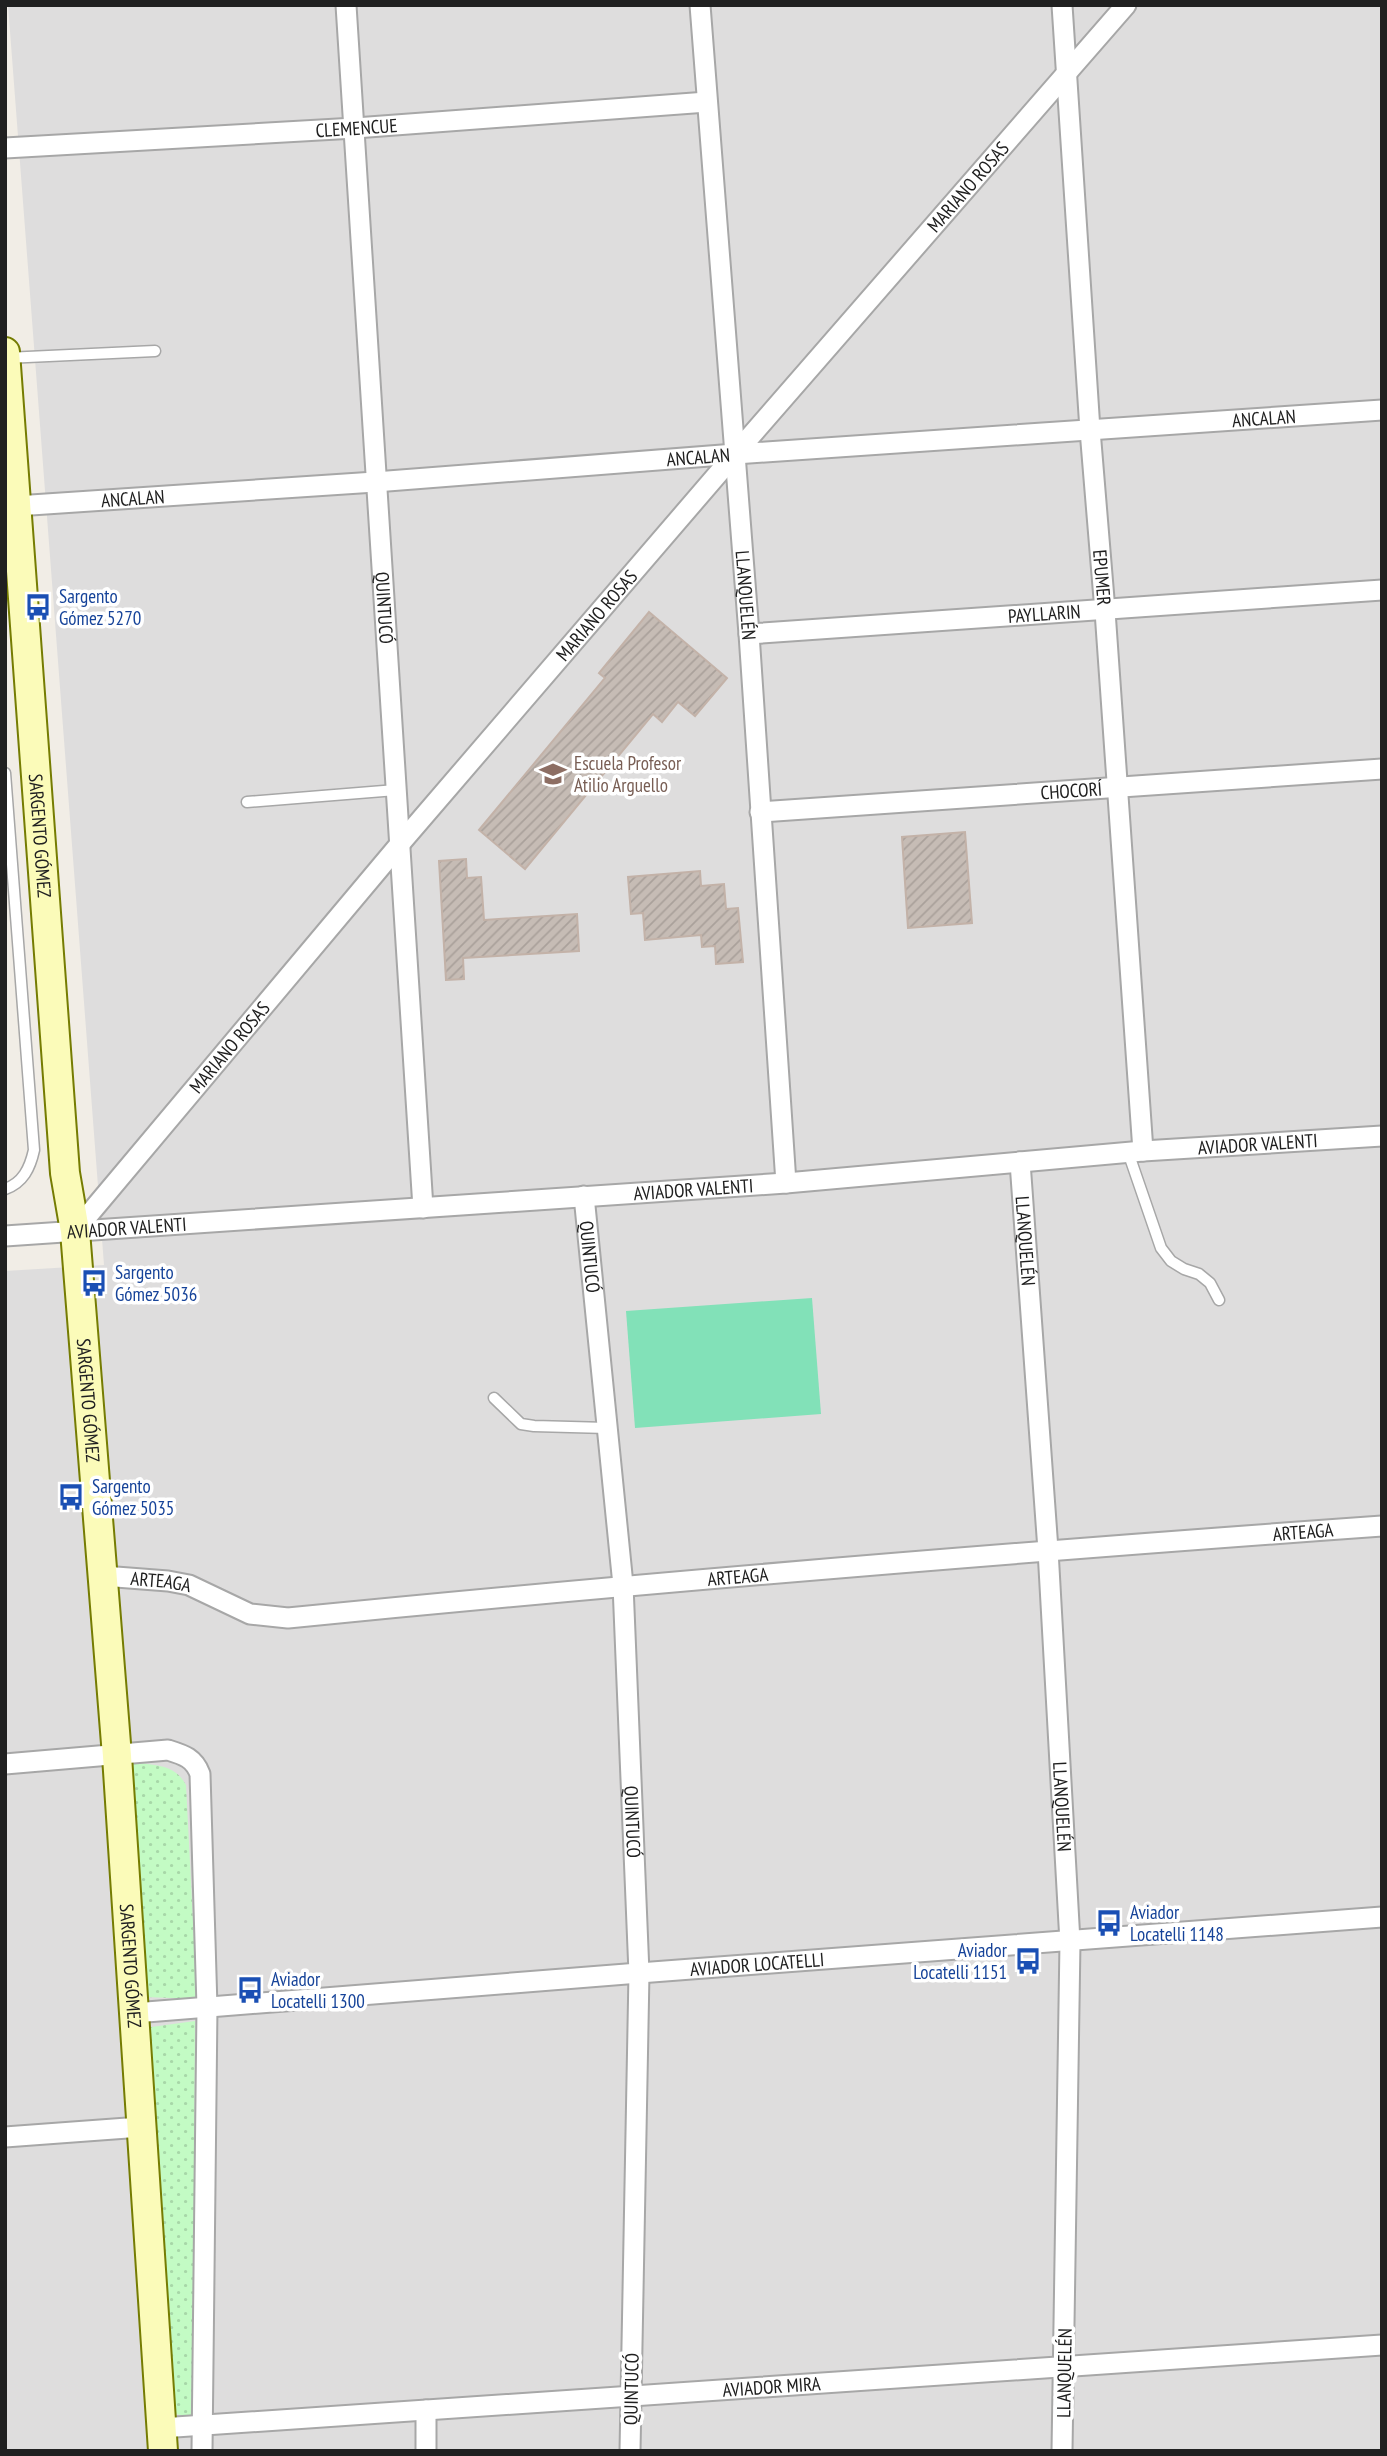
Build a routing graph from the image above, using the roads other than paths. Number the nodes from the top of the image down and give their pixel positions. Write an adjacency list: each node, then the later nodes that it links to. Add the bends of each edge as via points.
1 (346, 5): 7 (street, QUINTUCÓ)
2 (700, 5): 6 (street, LLANQUELÉN)
3 (1062, 5): 5 (street, EPUMER)
4 (1126, 5): 5 (street, MARIANO ROSAS)
5 (1067, 74): 13 (street, EPUMER); 14 (street, MARIANO ROSAS)
6 (707, 102): 7 (street, CLEMENCUE); 14 (street, LLANQUELÉN)
7 (355, 128): 8 (street, CLEMENCUE); 15 (street, QUINTUCÓ)
8 (5, 148)
9 (155, 351): 11 (lane)
10 (5, 352): 11 (main road, SARGENTO GÓMEZ)
11 (6, 358): 16 (main road, SARGENTO GÓMEZ)
12 (1382, 410): 13 (street, ANCALAN)
13 (1090, 430): 14 (street, ANCALAN); 18 (street, EPUMER)
14 (735, 454): 15 (street, ANCALAN); 19 (street, LLANQUELÉN); 26 (street, MARIANO ROSAS)
15 (375, 482): 16 (street, ANCALAN); 23 (street, QUINTUCÓ)
16 (16, 506): 34 (main road, SARGENTO GÓMEZ, via 65,1173)
17 (1382, 590): 18 (street, PAYLLARIN)
18 (1105, 611): 19 (street, PAYLLARIN); 22 (street, EPUMER)
19 (749, 634): 25 (street, LLANQUELÉN)
20 (1382, 769): 22 (street, CHOCORÍ)
21 (5, 773): 31 (lane, via 34,1150 21,1181)
22 (1117, 786): 25 (street, CHOCORÍ); 28 (street, EPUMER)
23 (396, 790): 24 (lane); 26 (street, QUINTUCÓ)
24 (247, 802)
25 (760, 812): 30 (street, LLANQUELÉN)
26 (399, 845): 33 (street, QUINTUCÓ); 34 (street, MARIANO ROSAS)
27 (1382, 1136): 28 (street, AVIADOR VALENTI)
28 (1135, 1152): 29 (street, AVIADOR VALENTI); 36 (lane, via 1161,1248 1171,1261 1210,1283)
29 (1020, 1162): 30 (street, AVIADOR VALENTI); 40 (street, LLANQUELÉN)
30 (786, 1183): 32 (street, AVIADOR VALENTI)
31 (5, 1189)
32 (584, 1196): 33 (street, AVIADOR VALENTI); 38 (street, QUINTUCÓ)
33 (423, 1208): 34 (street, AVIADOR VALENTI)
34 (75, 1231): 35 (street, AVIADOR VALENTI); 41 (main road, SARGENTO GÓMEZ)
35 (5, 1236)
36 (1219, 1300)
37 (494, 1398): 38 (lane, via 521,1424)
38 (607, 1428): 42 (street, QUINTUCÓ)
39 (1382, 1526): 40 (street, ARTEAGA)
40 (1048, 1550): 42 (street, ARTEAGA); 46 (street, LLANQUELÉN)
41 (103, 1576): 42 (street, ARTEAGA, via 189,1585 250,1614 288,1618); 43 (main road, SARGENTO GÓMEZ)
42 (623, 1585): 47 (street, QUINTUCÓ)
43 (117, 1756): 44 (street); 48 (street, via 168,1750 185,1755 200,1774); 49 (main road, SARGENTO GÓMEZ)
44 (5, 1763)
45 (1382, 1917): 46 (street, AVIADOR LOCATELLI)
46 (1070, 1942): 47 (street, AVIADOR LOCATELLI); 53 (street, LLANQUELÉN)
47 (639, 1973): 48 (street, AVIADOR LOCATELLI); 54 (street, QUINTUCÓ)
48 (207, 2007): 49 (street, AVIADOR LOCATELLI); 56 (street)
49 (134, 2013): 50 (main road, SARGENTO GÓMEZ)
50 (141, 2127): 51 (street); 57 (main road, SARGENTO GÓMEZ)
51 (5, 2137)
52 (1382, 2345): 53 (street, AVIADOR MIRA)
53 (1064, 2366): 54 (street, AVIADOR MIRA); 61 (street, LLANQUELÉN)
54 (631, 2397): 55 (street, AVIADOR MIRA); 60 (street, QUINTUCÓ)
55 (426, 2410): 56 (street, AVIADOR MIRA); 59 (street)
56 (203, 2425): 57 (street, AVIADOR MIRA); 58 (street)
57 (162, 2439)
58 (202, 2451)
59 (426, 2451)
60 (630, 2451)
61 (1062, 2451)

